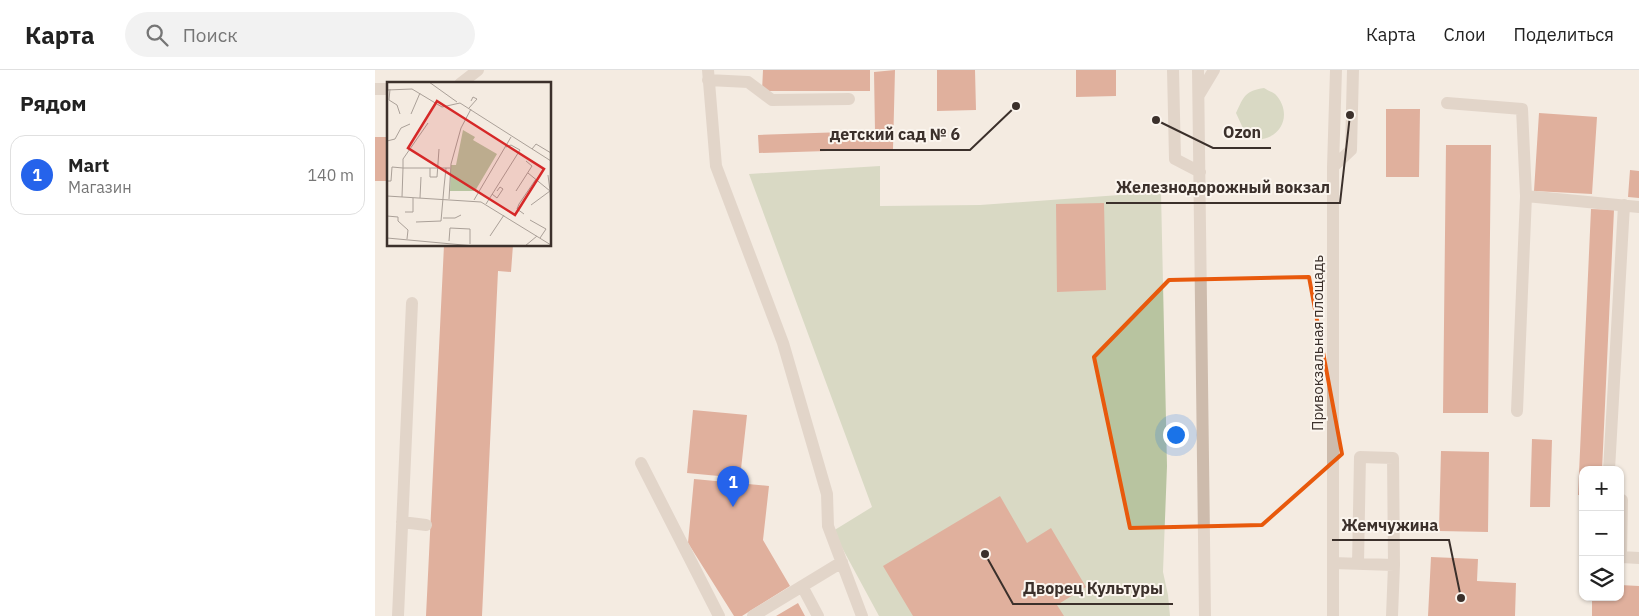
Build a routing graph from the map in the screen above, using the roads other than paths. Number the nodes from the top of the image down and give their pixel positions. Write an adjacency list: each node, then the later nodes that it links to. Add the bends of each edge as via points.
1 (478, 70): 8 (street)
2 (1173, 70): 13 (street, via 1175,160)
3 (1198, 70): 9 (street)
4 (1213, 70): 9 (street)
5 (1336, 70): 12 (street, Привокзальная площадь)
6 (1353, 70): 12 (street, via 1351,150)
7 (708, 75): 10 (street, via 748,82 772,100); 25 (street, via 716,166 783,343 827,494 828,526)
8 (463, 82)
9 (1199, 95): 13 (street)
10 (849, 99)
11 (1447, 103): 14 (street, via 1522,109)
12 (1333, 167): 26 (street, Привокзальная площадь)
13 (1200, 172): 35 (street)
14 (1526, 196): 15 (street); 18 (street)
15 (1624, 205): 16 (street); 20 (street)
16 (1639, 207)
17 (412, 303): 22 (street)
18 (1517, 411)
19 (641, 463): 31 (street)
20 (1609, 466)
21 (1622, 511): 24 (street, via 1621,557)
22 (402, 522): 23 (street); 30 (street)
23 (426, 525)
24 (1639, 558)
25 (842, 562): 29 (street); 34 (street)
26 (1333, 563): 27 (street); 36 (street, Привокзальная площадь)
27 (1358, 564): 28 (street); 28 (street, via 1360,457 1393,458)
28 (1394, 565): 37 (street)
29 (802, 586): 32 (street); 33 (street)
30 (398, 616)
31 (719, 616)
32 (753, 616)
33 (818, 616)
34 (862, 616)
35 (1205, 616)
36 (1333, 616)
37 (1392, 616)

